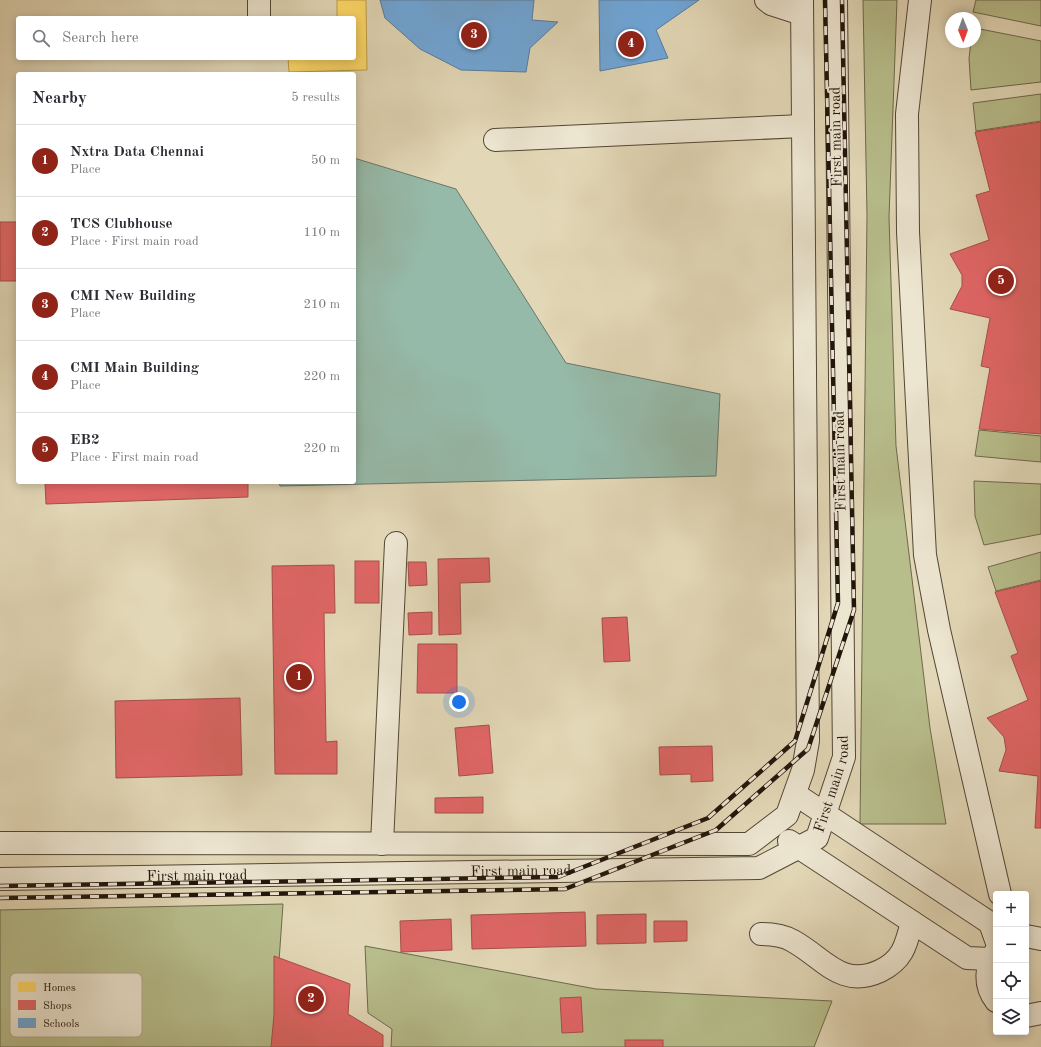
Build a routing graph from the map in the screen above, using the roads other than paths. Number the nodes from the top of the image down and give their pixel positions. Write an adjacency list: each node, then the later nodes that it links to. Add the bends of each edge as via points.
1 (259, 0): 6 (street)
2 (766, 0): 5 (street, via 772,4)
3 (836, 0): 11 (street, First main road, via 844,757)
4 (920, 0): 17 (street, via 907,114 908,232 925,555)
5 (802, 7): 7 (street)
6 (259, 16)
7 (803, 126): 8 (street); 10 (street, via 808,741 803,770)
8 (495, 140)
9 (396, 543): 14 (street)
10 (795, 794): 11 (street); 12 (street, via 787,815)
11 (826, 813): 15 (street, First main road, via 817,838); 22 (street, via 990,923)
12 (771, 827): 14 (street, via 749,844); 15 (street)
13 (0, 843): 14 (street)
14 (382, 844)
15 (798, 848): 16 (street, First main road, via 758,868); 18 (street)
16 (0, 879)
17 (999, 891)
18 (912, 922): 19 (street, via 906,948 892,965 868,976 850,976 831,970 793,941 775,934); 23 (street, via 967,958)
19 (761, 934)
20 (1029, 937): 21 (street)
21 (1041, 939)
22 (993, 943)
23 (993, 950)
24 (993, 953): 25 (street, via 987,971 988,984)
25 (996, 999)

